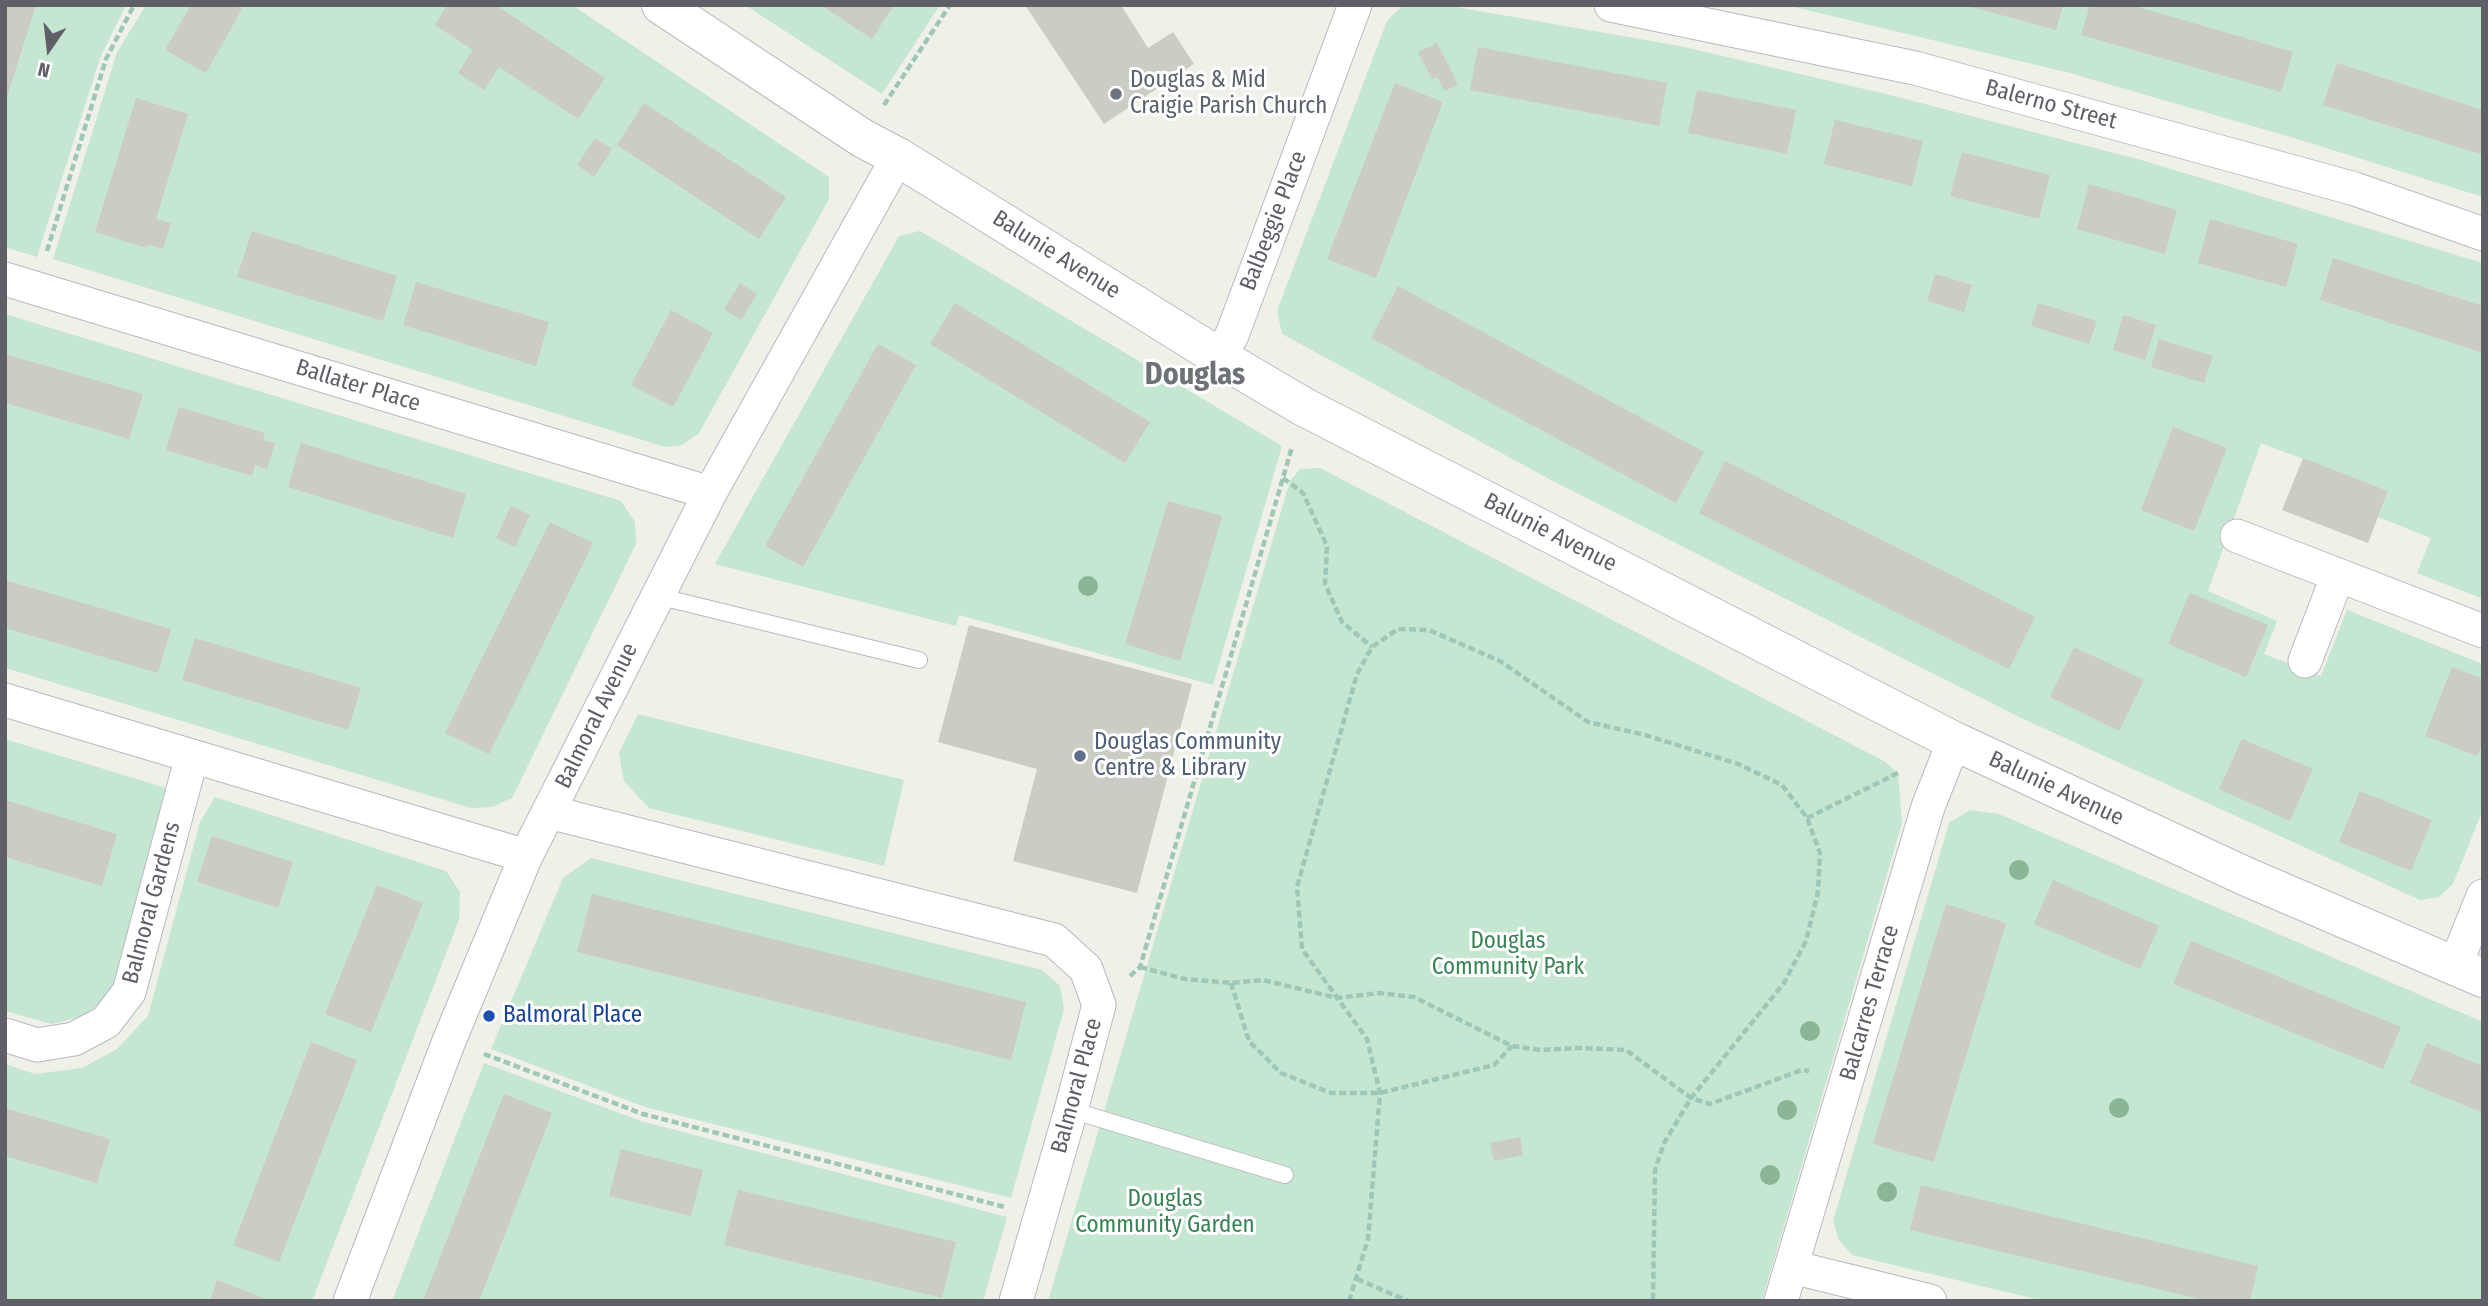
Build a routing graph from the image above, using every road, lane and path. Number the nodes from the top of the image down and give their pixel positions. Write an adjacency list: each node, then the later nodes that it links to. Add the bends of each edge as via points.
1 (134, 5): 9 (path, via 106,59)
2 (662, 5): 6 (street, Balunie Avenue)
3 (950, 5): 6 (path)
4 (1355, 5): 10 (street, Balbeggie Place, via 1232,335)
5 (1611, 5): 8 (street, Balerno Street, via 1915,68 2356,189)
6 (862, 138): 7 (street, Balunie Avenue)
7 (898, 157): 10 (street, Balunie Avenue); 13 (street, Balmoral Avenue)
8 (2483, 234)
9 (20, 283): 13 (street, Ballater Place)
10 (1219, 357): 11 (street, Balunie Avenue)
11 (1304, 407): 12 (path); 22 (street, Balunie Avenue)
12 (1283, 478): 18 (path, via 1303,493 1327,546 1325,584 1342,622); 28 (path)
13 (710, 493): 16 (street, Balmoral Avenue)
14 (2237, 536): 15 (street)
15 (2339, 576): 17 (street); 20 (street)
16 (657, 596): 19 (lane); 24 (street, Balmoral Avenue)
17 (2483, 631)
18 (1371, 647): 25 (path, via 1398,629 1429,630 1500,661 1588,722 1645,734 1738,764 1782,785); 31 (path, via 1357,674 1297,887 1302,950)
19 (919, 660)
20 (2305, 661)
21 (5, 701): 23 (street)
22 (1954, 741): 25 (path); 29 (street, Balunie Avenue, via 2247,877); 36 (street, Balcarres Terrace, via 1928,807)
23 (192, 756): 26 (street); 33 (street, Balmoral Gardens, via 129,992 106,1022 74,1039 37,1045)
24 (549, 812): 26 (street, Balmoral Avenue); 32 (street, Balmoral Place, via 1054,940 1086,969)
25 (1807, 818): 38 (path, via 1820,853 1818,892 1806,941 1784,983)
26 (526, 856): 34 (street, Balmoral Avenue)
27 (2483, 896): 29 (street)
28 (1140, 967): 30 (path, via 1185,979); 32 (path)
29 (2469, 972)
30 (1231, 983): 31 (path, via 1263,980); 37 (path, via 1249,1041 1281,1073 1331,1093)
31 (1337, 998): 35 (path, via 1379,993 1414,997); 37 (path, via 1367,1040)
32 (1099, 1005): 39 (street, Balmoral Place)
33 (5, 1035)
34 (449, 1041): 41 (path, via 643,1114); 44 (street, Balmoral Avenue)
35 (1512, 1046): 37 (path, via 1494,1065); 38 (path, via 1626,1050)
36 (1847, 1078): 38 (path, via 1802,1070 1710,1104); 42 (street, Balcarres Terrace)
37 (1380, 1093): 43 (path, via 1368,1239)
38 (1691, 1098): 48 (path, via 1664,1143 1655,1170)
39 (1071, 1110): 40 (lane); 41 (street, Balmoral Place)
40 (1285, 1175)
41 (1040, 1216): 45 (street, Balmoral Place)
42 (1791, 1267): 49 (street, Balcarres Terrace); 50 (street)
43 (1357, 1279): 46 (path); 47 (path)
44 (350, 1301)
45 (1016, 1301)
46 (1349, 1301)
47 (1408, 1301)
48 (1653, 1301)
49 (1781, 1301)
50 (1930, 1301)

